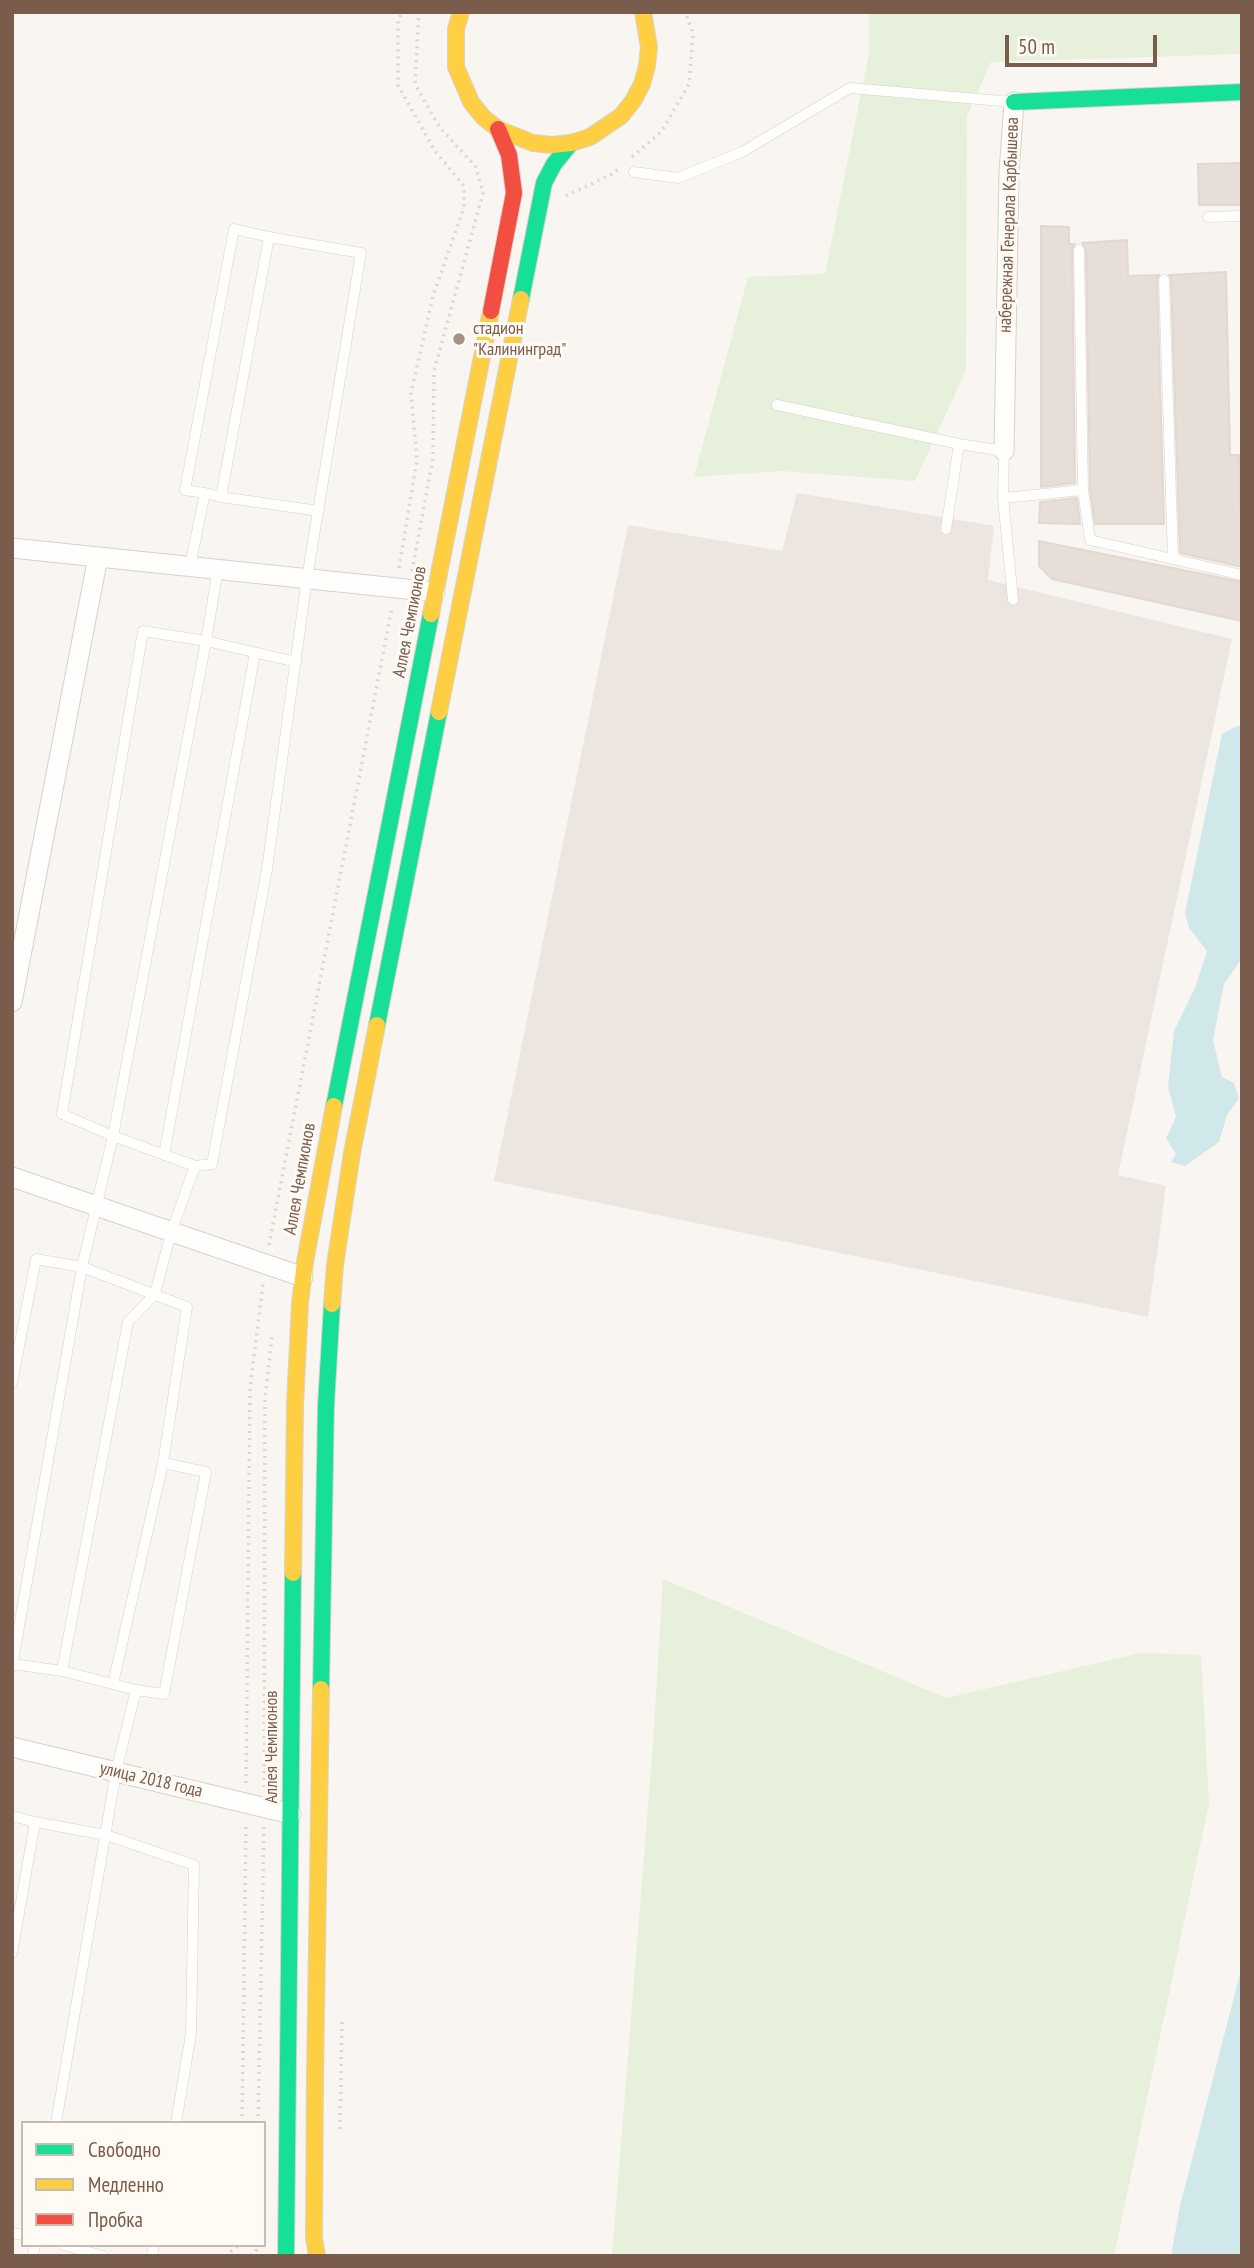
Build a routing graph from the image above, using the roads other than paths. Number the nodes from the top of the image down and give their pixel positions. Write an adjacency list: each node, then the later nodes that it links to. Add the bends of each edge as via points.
1 (461, 12): 5 (main road, Аллея Чемпионов, via 454,48 456,67 471,102)
2 (643, 12): 6 (main road, Аллея Чемпионов, via 648,66 633,101 606,128)
3 (1242, 92): 4 (main road, набережная Генерала Карбышева)
4 (1014, 102): 7 (lane, via 850,88 742,152 678,178); 15 (street, набережная Генерала Карбышева)
5 (498, 129): 6 (main road, Аллея Чемпионов, via 533,143); 29 (main road, Аллея Чемпионов, via 509,155 514,193)
6 (571, 143): 62 (main road, via 544,183 352,1153 335,1265 326,1405 315,2088)
7 (635, 172)
8 (1242, 216): 9 (lane)
9 (1208, 217)
10 (269, 237): 17 (lane, via 234,229 185,490); 18 (lane); 20 (lane, via 361,253)
11 (1079, 250): 16 (lane)
12 (1164, 280): 24 (lane)
13 (777, 405): 14 (lane)
14 (959, 444): 15 (lane); 21 (lane)
15 (1004, 450): 19 (lane)
16 (1083, 490): 19 (lane); 24 (lane, via 1090,540)
17 (205, 493): 18 (lane); 25 (lane)
18 (221, 497): 20 (lane)
19 (1003, 498): 30 (lane)
20 (318, 511): 28 (lane)
21 (946, 529)
22 (12, 548): 23 (street)
23 (98, 557): 25 (street); 34 (street)
24 (1173, 559): 27 (lane)
25 (190, 566): 26 (street)
26 (218, 569): 28 (street); 31 (lane)
27 (1242, 575)
28 (307, 578): 29 (street); 33 (lane)
29 (435, 592): 42 (main road, Аллея Чемпионов)
30 (1013, 600)
31 (206, 641): 32 (lane); 35 (lane); 35 (lane, via 144,631 62,1114)
32 (255, 653): 33 (lane); 36 (lane)
33 (296, 662): 37 (lane, via 267,869 212,1164)
34 (12, 1002)
35 (113, 1136): 36 (lane); 39 (lane)
36 (164, 1155): 37 (lane)
37 (195, 1166): 40 (lane)
38 (12, 1177): 39 (street)
39 (98, 1207): 40 (street); 41 (lane)
40 (171, 1233): 42 (street); 43 (lane)
41 (82, 1267): 43 (lane); 44 (lane, via 36,1259); 46 (lane)
42 (303, 1277): 52 (main road, Аллея Чемпионов, via 295,1384)
43 (155, 1294): 45 (lane, via 187,1307); 47 (lane, via 128,1322)
44 (12, 1383)
45 (163, 1463): 48 (lane); 49 (lane, via 206,1472 164,1694)
46 (12, 1665): 47 (lane)
47 (62, 1671): 48 (lane)
48 (113, 1684): 49 (lane)
49 (136, 1690): 51 (lane)
50 (12, 1747): 51 (street, улица 2018 года)
51 (117, 1772): 52 (street, улица 2018 года); 55 (lane)
52 (291, 1814): 61 (main road, Аллея Чемпионов)
53 (12, 1816): 54 (lane)
54 (35, 1822): 55 (lane); 56 (lane)
55 (106, 1835): 57 (lane); 58 (lane, via 194,1865 191,2034)
56 (12, 1953)
57 (56, 2121)
58 (176, 2121)
59 (71, 2247): 60 (lane)
60 (103, 2256)
61 (286, 2256)
62 (317, 2256)

